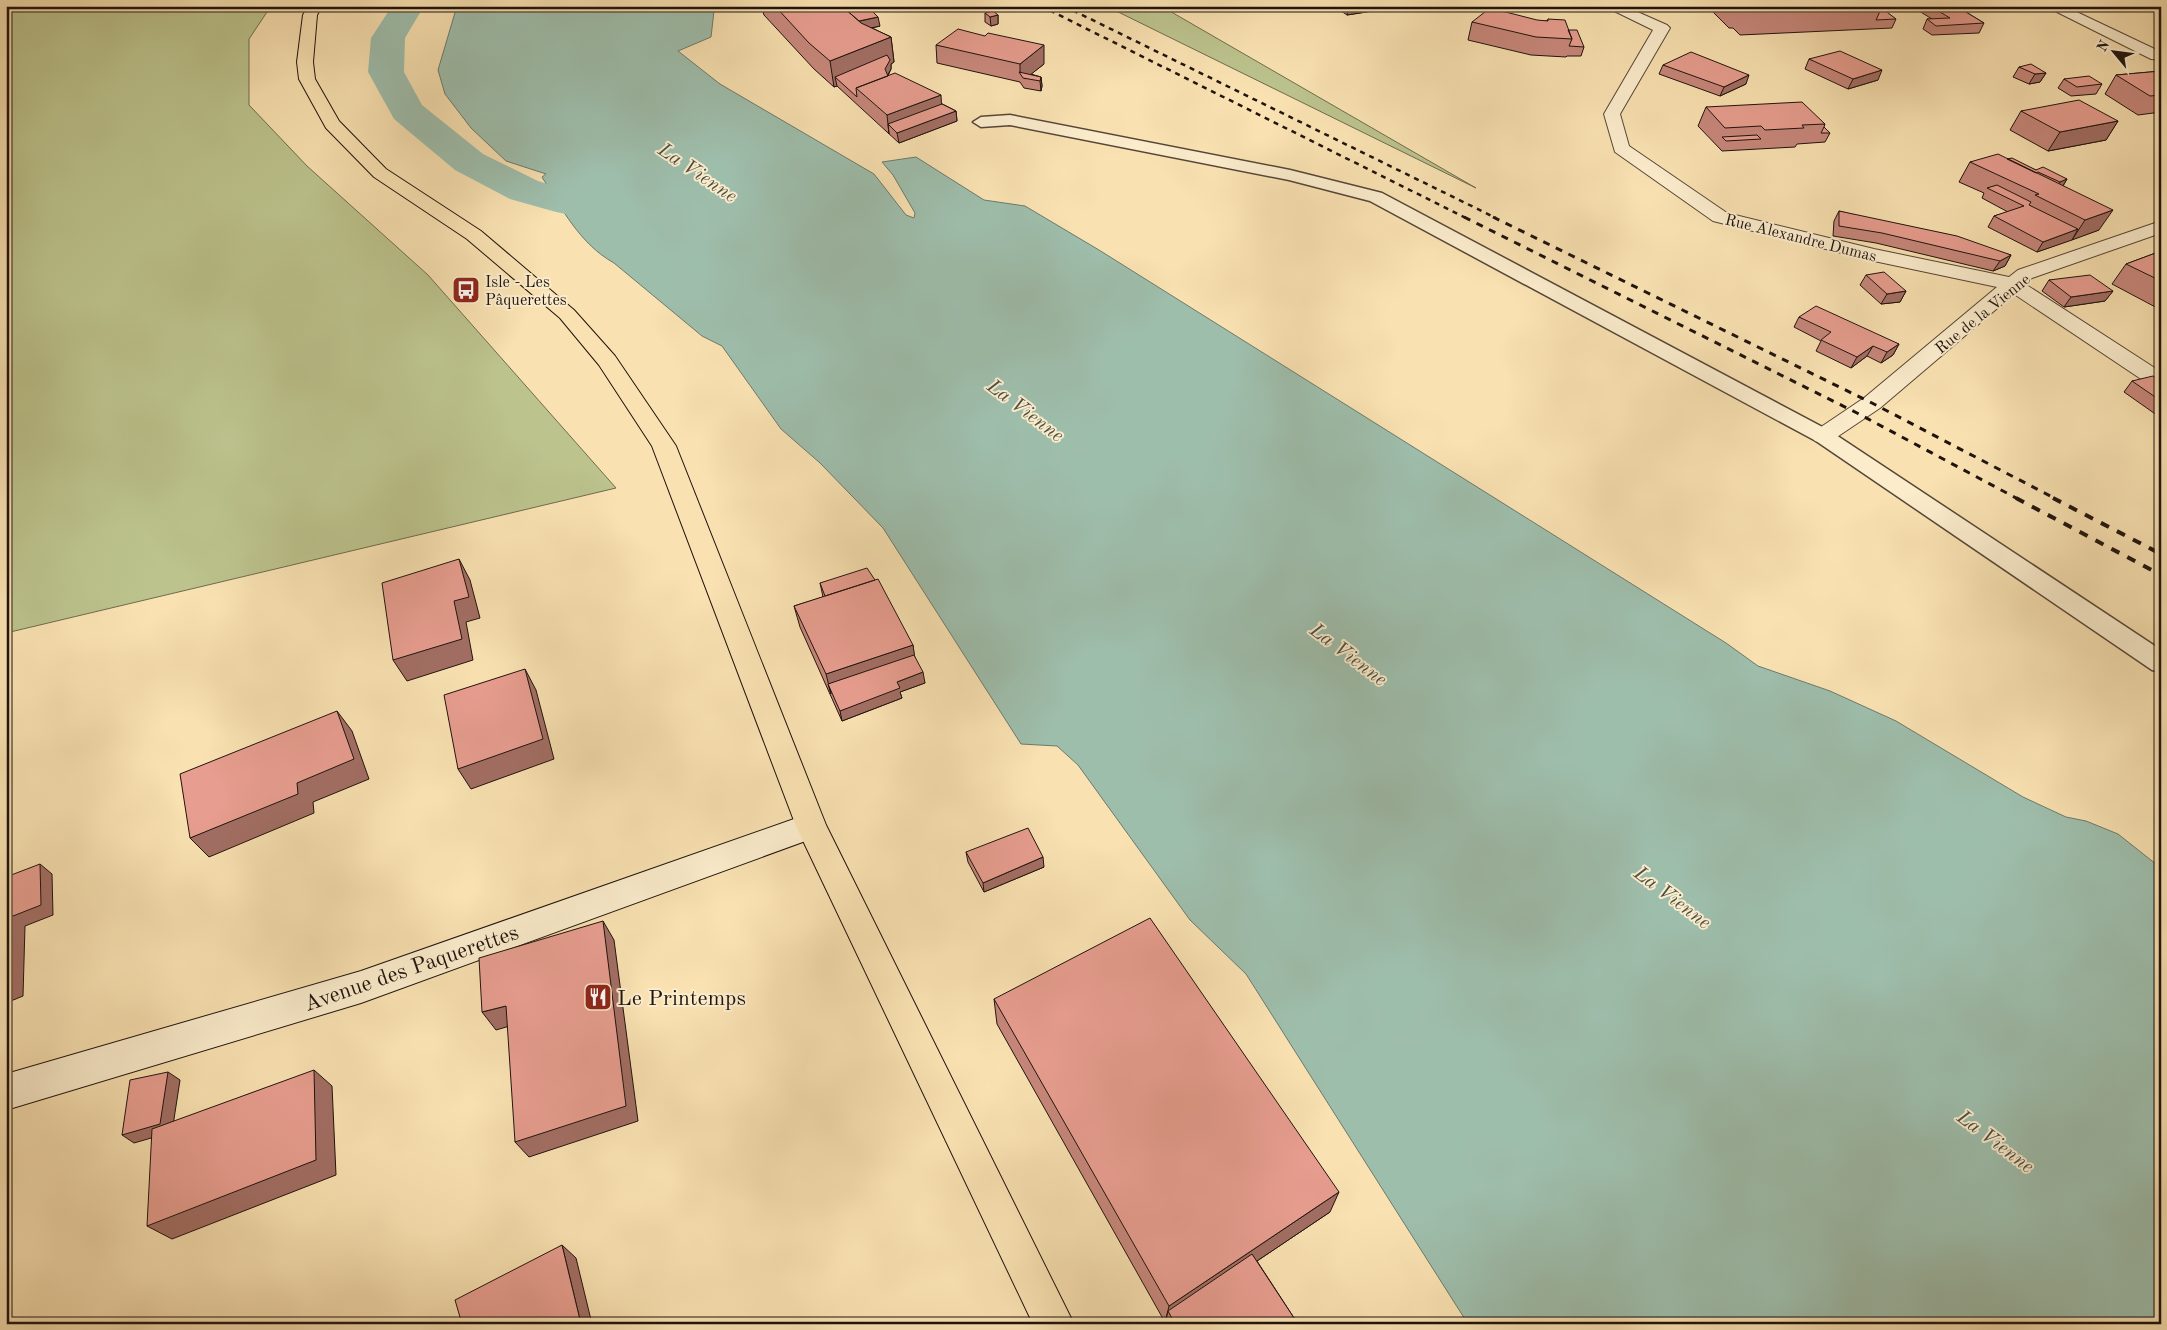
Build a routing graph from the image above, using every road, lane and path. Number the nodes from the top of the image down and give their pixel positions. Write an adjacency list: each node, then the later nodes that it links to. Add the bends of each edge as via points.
1 (315, 6): 11 (main road, via 310,15 307,79 332,124 380,173 474,235 567,314 607,361 664,446)
2 (1611, 6): 7 (street, Rue Alexandre Dumas, via 1662,28 1612,114 1621,148 1720,218)
3 (2052, 6): 4 (street)
4 (2157, 56)
5 (981, 122): 9 (lane, via 1010,120 1290,175 1376,197)
6 (2161, 227): 7 (street, Rue de la Vienne, via 2024,274)
7 (2012, 284): 8 (street); 9 (street, Rue de la Vienne, via 1872,403)
8 (2161, 382)
9 (1823, 436): 10 (lane)
10 (2161, 663)
11 (811, 826): 12 (street, Avenue des Paquerettes, via 361,987); 13 (main road)
12 (6, 1092)
13 (1054, 1324)

